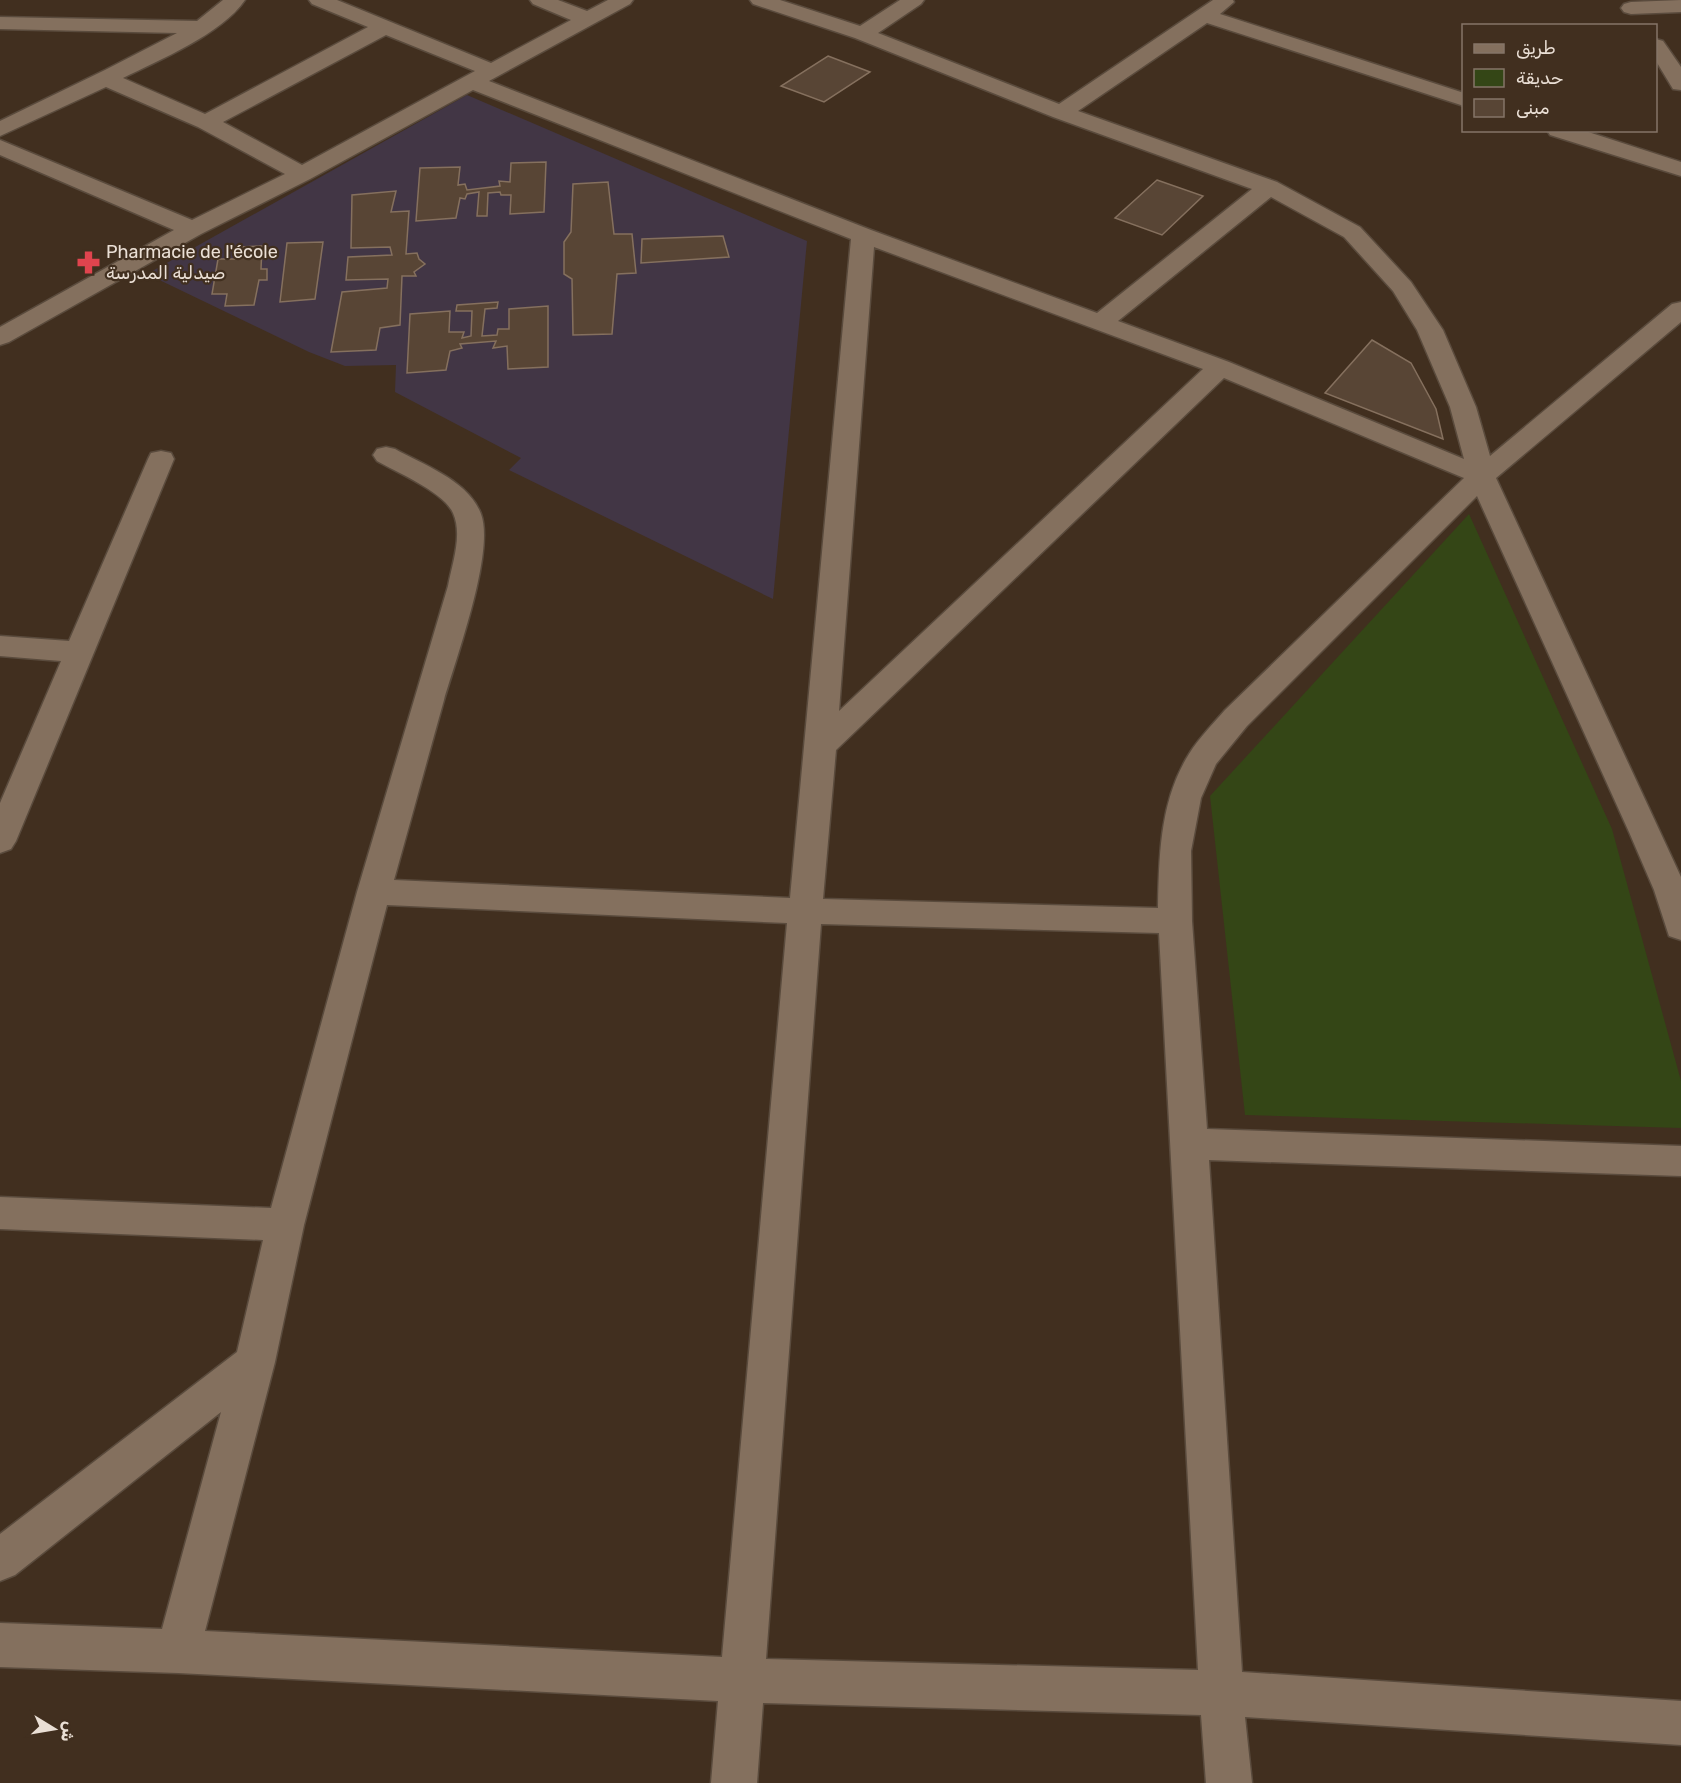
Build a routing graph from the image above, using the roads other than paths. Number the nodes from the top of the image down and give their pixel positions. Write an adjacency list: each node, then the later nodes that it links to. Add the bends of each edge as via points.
1 (235, 0): 14 (street)
2 (540, 0): 11 (street)
3 (623, 0): 11 (street)
4 (760, 0): 16 (street)
5 (914, 0): 16 (street)
6 (1228, 0): 10 (street)
7 (331, 2): 15 (street)
8 (1628, 4): 9 (street); 13 (street)
9 (1681, 6)
10 (1206, 16): 21 (street); 22 (street)
11 (588, 19): 18 (street)
12 (0, 23): 14 (street)
13 (1641, 24)
14 (200, 27): 19 (street)
15 (383, 28): 18 (street); 25 (street)
16 (862, 34): 22 (street)
17 (1657, 47): 20 (street)
18 (482, 77): 30 (street); 33 (street)
19 (106, 79): 24 (street); 25 (street)
20 (1681, 84)
21 (1462, 99)
22 (1061, 112): 31 (street)
23 (0, 116): 24 (street)
24 (26, 117): 26 (street)
25 (206, 122): 30 (street)
26 (0, 129)
27 (1564, 132): 29 (street)
28 (0, 147): 32 (street)
29 (1681, 169)
30 (302, 174): 32 (street)
31 (1269, 187): 35 (street); 40 (street, via 1352,232 1402,286 1430,330 1463,407)
32 (193, 229): 36 (street)
33 (863, 235): 35 (street); 43 (street)
34 (1681, 309): 40 (street)
35 (1101, 322): 37 (street)
36 (0, 337)
37 (1220, 367): 40 (street); 43 (street)
38 (386, 455): 46 (street, via 451,492 467,511 470,537 462,586)
39 (161, 459): 42 (street)
40 (1482, 476): 45 (street); 48 (street, via 1236,718 1202,759 1185,798 1175,851)
41 (0, 646): 42 (street)
42 (79, 652): 44 (street)
43 (821, 746): 47 (street)
44 (0, 841)
45 (1676, 890): 49 (street)
46 (374, 892): 47 (street); 53 (street)
47 (805, 911): 48 (street); 58 (street)
48 (1175, 921): 50 (street)
49 (1681, 927)
50 (1191, 1144): 51 (street); 59 (street)
51 (1681, 1161)
52 (0, 1213): 53 (street)
53 (285, 1226): 54 (street)
54 (255, 1362): 55 (street); 57 (street)
55 (0, 1560)
56 (0, 1645): 57 (street)
57 (178, 1651): 58 (street)
58 (742, 1680): 59 (street); 61 (street)
59 (1221, 1693): 60 (street); 62 (street)
60 (1681, 1723)
61 (734, 1783)
62 (1229, 1783)

